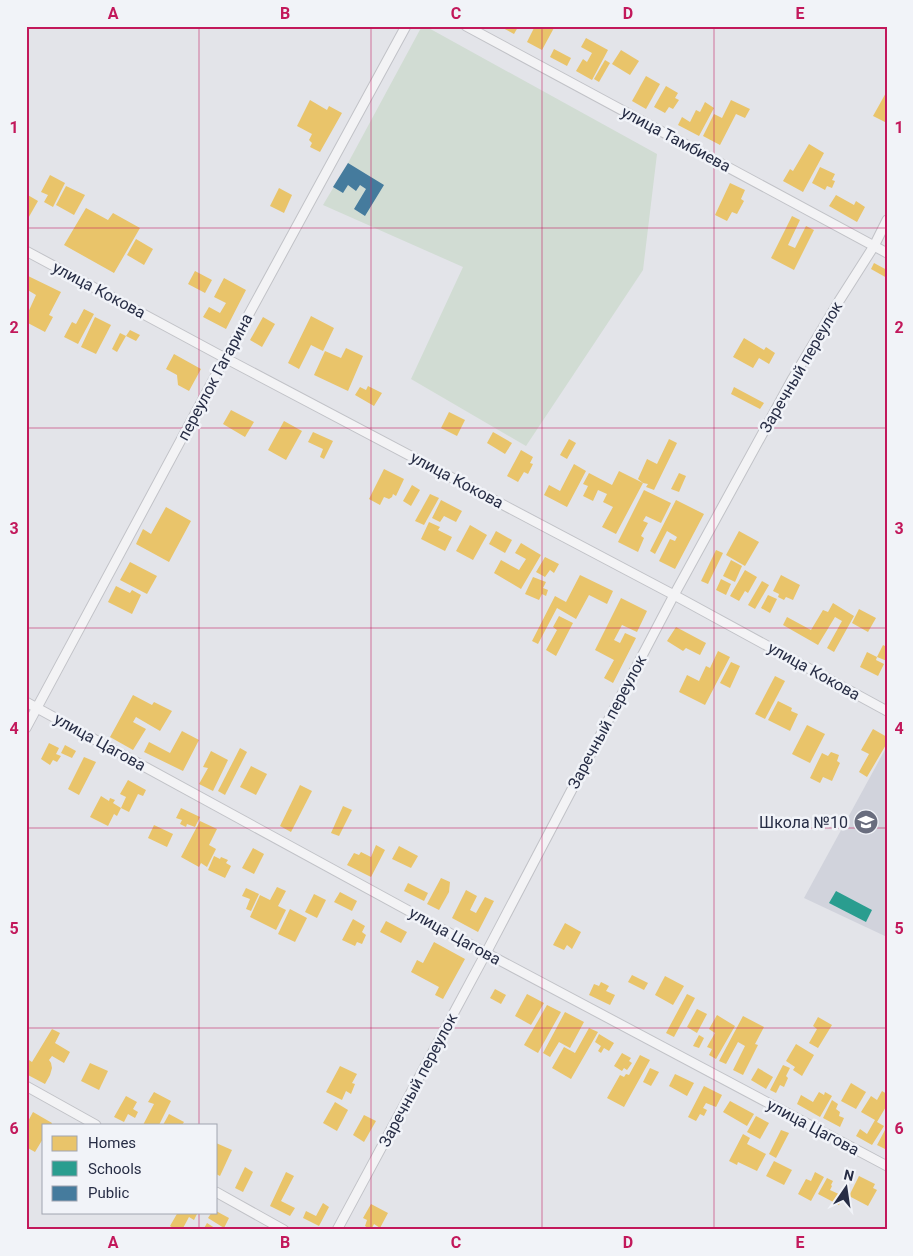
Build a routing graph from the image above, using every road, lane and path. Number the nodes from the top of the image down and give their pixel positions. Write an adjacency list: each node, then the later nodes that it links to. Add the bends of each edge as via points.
1 (406, 26): 7 (street, переулок Гагарина)
2 (466, 26): 4 (street, улица Тамбиева)
3 (887, 220): 4 (street, Заречный переулок)
4 (874, 246): 6 (street, улица Тамбиева); 8 (street, Заречный переулок, via 793,378)
5 (26, 251): 7 (street, улица Кокова)
6 (887, 253)
7 (225, 358): 8 (street, улица Кокова); 10 (street, переулок Гагарина)
8 (674, 595): 11 (street, улица Кокова); 13 (street, Заречный переулок)
9 (26, 702): 10 (street, улица Цагова)
10 (37, 708): 12 (street, переулок Гагарина); 13 (street, улица Цагова)
11 (887, 711)
12 (26, 728)
13 (486, 953): 16 (street, улица Цагова); 19 (street, Заречный переулок)
14 (26, 1086): 15 (street)
15 (94, 1124)
16 (887, 1166)
17 (218, 1193): 18 (street)
18 (284, 1230)
19 (338, 1230)

